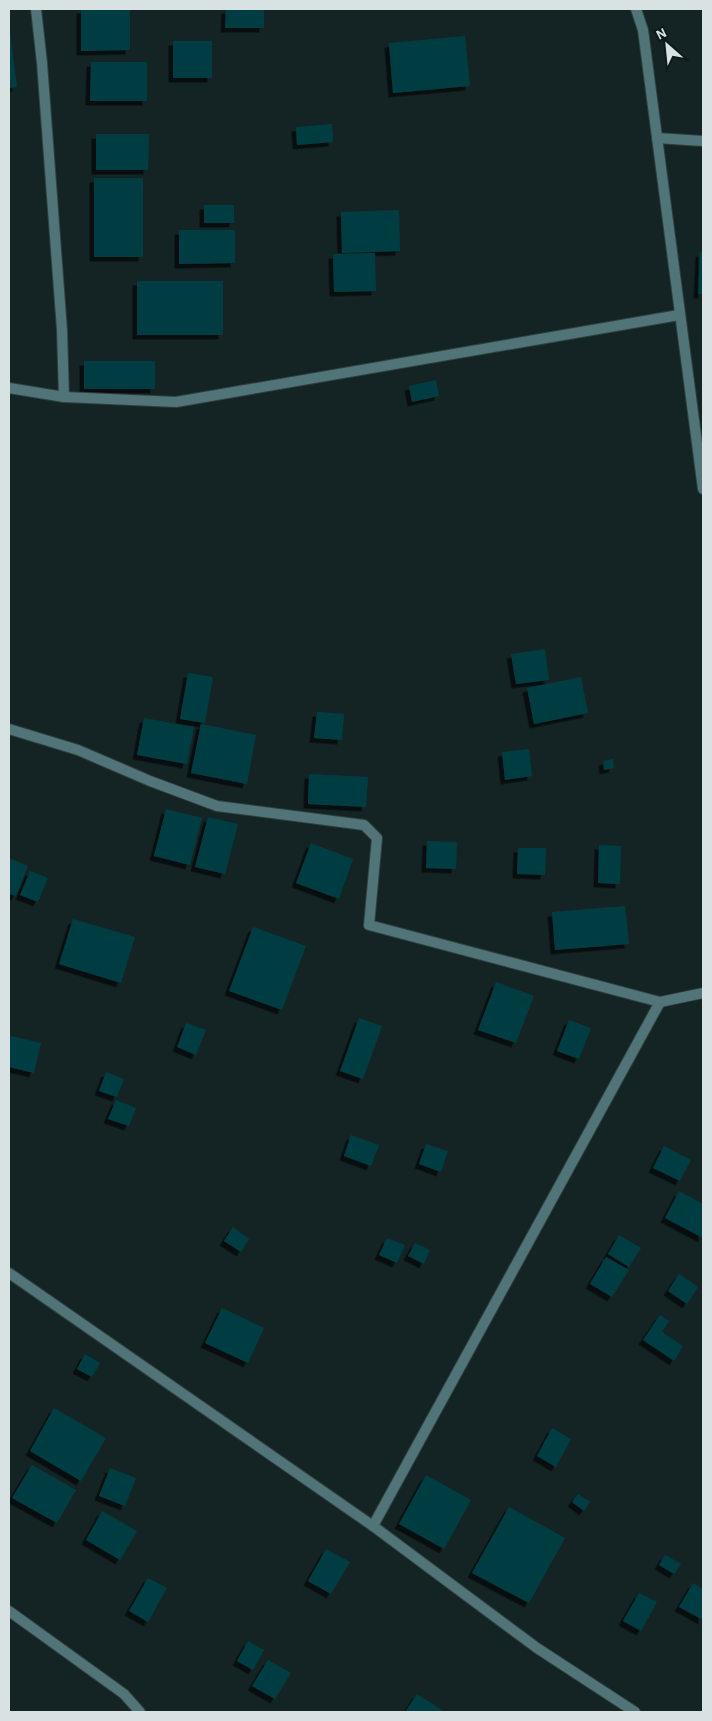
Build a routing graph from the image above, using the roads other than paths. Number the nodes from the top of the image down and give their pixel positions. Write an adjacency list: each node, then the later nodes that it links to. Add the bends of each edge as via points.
1 (36, 9): 7 (street, via 61,310)
2 (636, 9): 3 (street, via 643,30)
3 (657, 138): 4 (street); 5 (street)
4 (703, 141)
5 (679, 314): 7 (street, via 176,402); 8 (street)
6 (9, 388): 7 (street)
7 (64, 397)
8 (703, 488)
9 (9, 729): 11 (street, via 78,750 217,806 364,825 377,838 369,925)
10 (703, 993): 11 (street)
11 (660, 1002): 13 (street)
12 (9, 1273): 13 (street)
13 (372, 1526): 16 (street, via 537,1648)
14 (9, 1612): 15 (street, via 124,1694)
15 (140, 1712)
16 (635, 1712)

